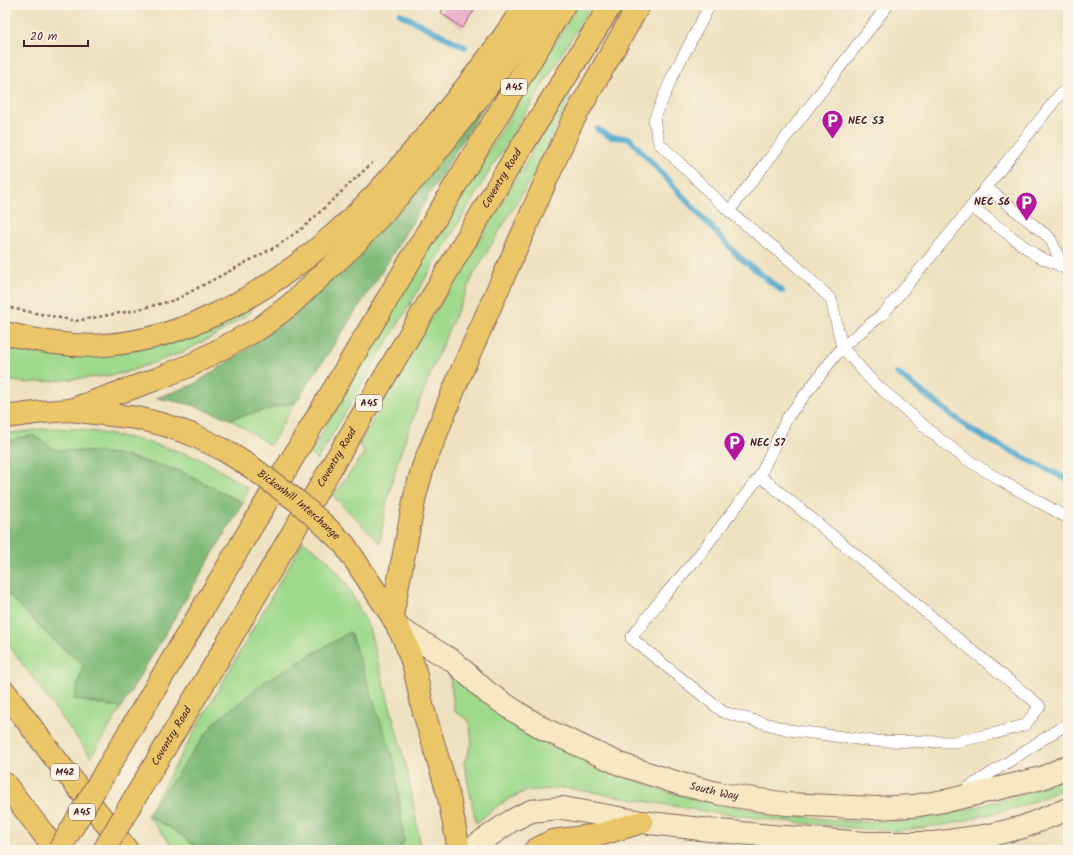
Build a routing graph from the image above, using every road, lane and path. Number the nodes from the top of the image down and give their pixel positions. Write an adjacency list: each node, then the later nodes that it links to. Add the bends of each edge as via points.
1 (525, 5): 15 (highway, via 461,93 379,190 337,231 291,269 241,302 172,332 106,345 76,346)
2 (542, 5): 17 (highway, via 486,88 424,168 352,247 290,305 260,328 191,365)
3 (564, 5): 30 (highway, A45, bridge)
4 (611, 5): 31 (highway, Coventry Road / A45, bridge, via 502,176)
5 (639, 5): 21 (highway, via 572,122 456,384 423,467 415,496)
6 (710, 5): 12 (lane, via 673,75 654,120 659,143)
7 (888, 5): 12 (lane)
8 (1068, 89): 10 (lane, via 1060,94)
9 (376, 159): 14 (path, via 304,227 276,246 175,300 76,321)
10 (986, 187): 11 (lane); 13 (lane, via 1050,238)
11 (972, 207): 13 (lane, via 1036,256); 16 (lane, via 884,313)
12 (729, 211): 16 (lane, via 792,262 831,299)
13 (1065, 269)
14 (5, 307)
15 (5, 333)
16 (842, 347): 19 (lane, via 787,418); 20 (lane, via 871,380 954,450 1000,480)
17 (70, 410): 18 (highway, Bickenhill Interchange); 21 (highway, Bickenhill Interchange, bridge, via 137,418 165,425 193,434 250,467 297,501 344,544)
18 (11, 413)
19 (760, 476): 19 (lane, via 1040,706 1025,725 954,742 874,741 788,730 723,712 631,638)
20 (1068, 518)
21 (395, 622): 26 (street, South Way, via 453,661 488,693 544,729 622,765 681,784 721,794 787,804 875,808 913,806); 33 (highway, Bickenhill Interchange, via 414,667 423,710 448,793)
22 (5, 692): 32 (highway, M42)
23 (1068, 723): 26 (lane)
24 (1068, 766): 26 (street, South Way, via 1042,778)
25 (5, 784): 29 (highway)
26 (950, 800)
27 (1068, 809): 28 (street, via 1023,827 991,835 934,843 866,843)
28 (642, 822): 34 (street, via 563,808 531,811 511,821); 35 (highway, via 599,835 552,841)
29 (56, 850)
30 (59, 850)
31 (104, 850)
32 (127, 850)
33 (459, 850)
34 (469, 850)
35 (535, 850)

